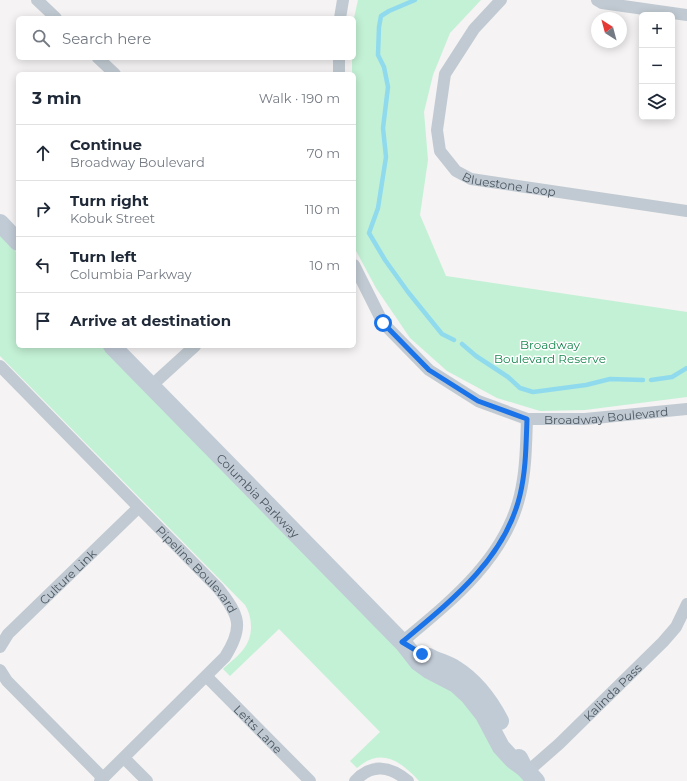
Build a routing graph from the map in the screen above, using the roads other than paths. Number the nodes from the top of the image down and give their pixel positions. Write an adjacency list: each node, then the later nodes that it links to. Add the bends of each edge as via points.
1 (37, 0): 6 (street)
2 (343, 0): 7 (street)
3 (501, 0): 12 (street, Bluestone Loop, via 474,29 445,74 437,130 440,151 456,171 471,179)
4 (596, 0): 5 (street)
5 (687, 15)
6 (54, 16)
7 (340, 16)
8 (100, 60): 10 (street)
9 (339, 60): 11 (street)
10 (113, 72)
11 (339, 72)
12 (687, 210)
13 (0, 223): 14 (street)
14 (16, 240)
15 (356, 269): 21 (street, Broadway Boulevard, via 383,323 429,370 478,401)
16 (114, 348): 19 (street, Columbia Parkway)
17 (193, 348): 19 (street)
18 (0, 366): 22 (street, Pipeline Boulevard)
19 (151, 386): 24 (street, Columbia Parkway)
20 (687, 409): 21 (street, Broadway Boulevard, via 585,419)
21 (527, 419): 24 (street, via 526,457 520,496 498,547 468,583)
22 (138, 508): 25 (street, Culture Link, via 8,634); 27 (street, Pipeline Boulevard, via 218,588 234,610 237,621 236,636 225,657)
23 (687, 604): 29 (street, Kalinda Pass, via 676,627 663,642)
24 (403, 643): 29 (street, Columbia Parkway, via 418,662 456,684 469,696 484,715 501,747)
25 (0, 647)
26 (0, 670): 30 (street, via 7,681)
27 (207, 677): 28 (street, Pipeline Boulevard); 32 (street, Letts Lane)
28 (124, 758): 30 (street, Pipeline Boulevard); 31 (street)
29 (529, 774)
30 (102, 780)
31 (147, 781)
32 (310, 781)
33 (355, 781): 34 (street, via 364,772 382,769 395,772)
34 (408, 781)

